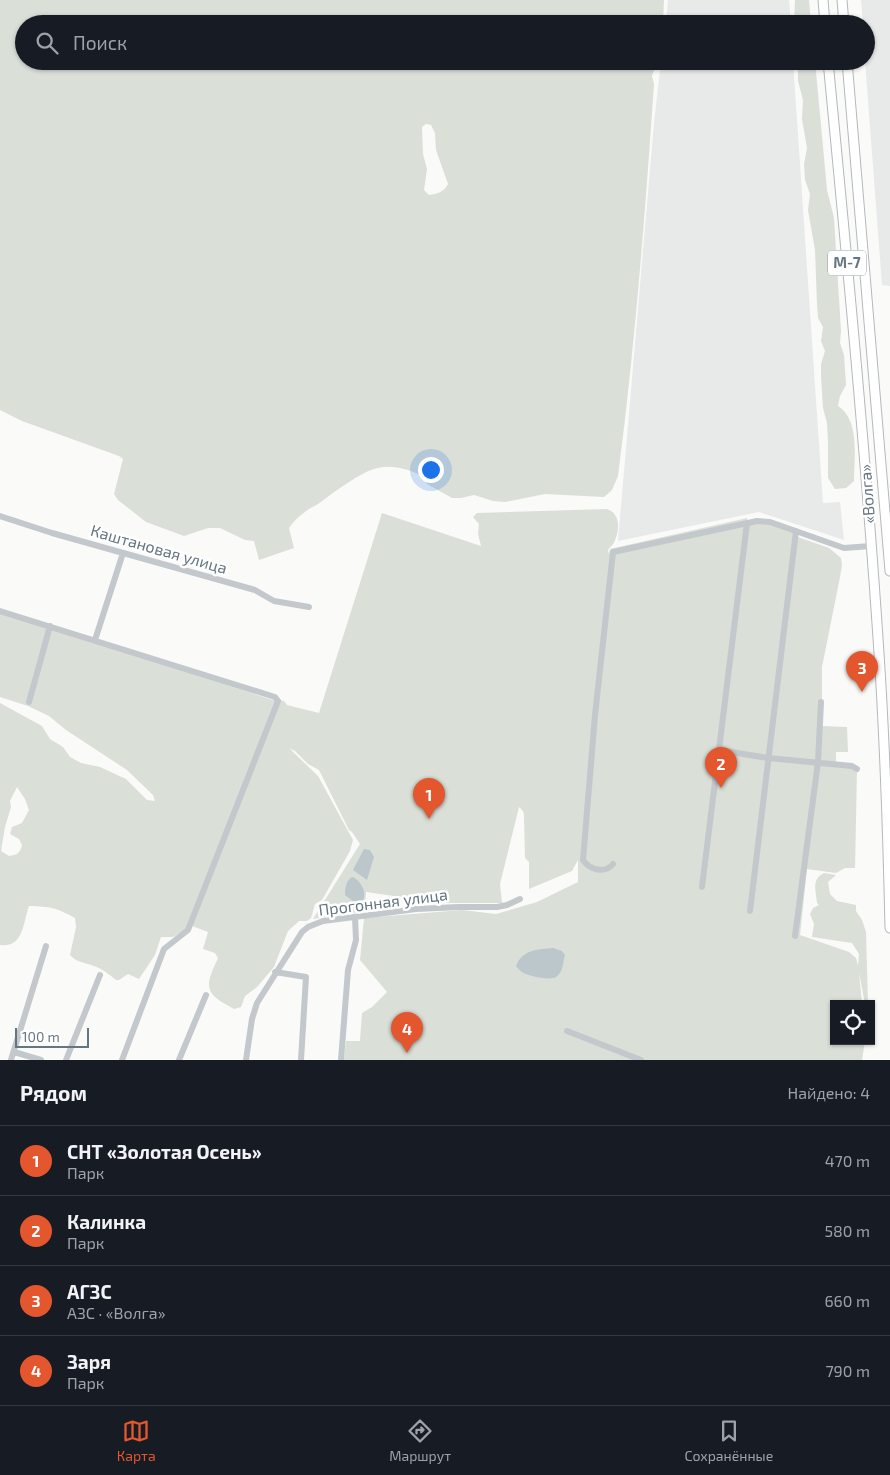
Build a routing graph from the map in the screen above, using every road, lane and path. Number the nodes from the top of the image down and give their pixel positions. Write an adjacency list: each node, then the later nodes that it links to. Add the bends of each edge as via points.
1 (823, 0): 3 (highway)
2 (842, 0): 4 (highway)
3 (824, 15)
4 (843, 15)
5 (829, 70): 10 (highway, «Волга» / М-7)
6 (848, 70): 12 (highway, «Волга» / М-7)
7 (1, 519): 11 (street, Каштановая улица)
8 (747, 523): 9 (street, via 770,522); 19 (street); 23 (street, via 613,552 583,860 589,867 603,870)
9 (796, 531): 10 (street, via 844,548); 20 (street)
10 (871, 546): 28 (highway, «Волга» / М-7, via 880,665)
11 (123, 553): 13 (street, Каштановая улица, via 255,590 274,601); 16 (street)
12 (890, 571)
13 (309, 607)
14 (0, 611): 15 (street)
15 (50, 626): 16 (street); 17 (street)
16 (95, 640): 39 (street, via 275,697 278,701 188,930 164,949)
17 (28, 702)
18 (821, 702): 21 (street)
19 (719, 750): 20 (street); 24 (street)
20 (768, 758): 21 (street); 26 (street)
21 (818, 762): 22 (street); 29 (street)
22 (858, 769)
23 (613, 864)
24 (702, 887)
25 (520, 899): 27 (street, Прогонная улица, via 498,907 425,909)
26 (750, 912)
27 (355, 917): 31 (street, Прогонная улица, via 323,921 308,927); 43 (street, via 356,940 348,970)
28 (890, 928)
29 (795, 936)
30 (46, 946): 35 (street)
31 (275, 972): 41 (street, Прогонная улица, via 254,1010); 42 (street, via 306,977)
32 (100, 975): 38 (street)
33 (206, 994): 40 (street)
34 (567, 1031): 44 (street)
35 (14, 1052): 36 (street); 37 (street)
36 (12, 1060)
37 (41, 1060)
38 (66, 1060)
39 (122, 1060)
40 (179, 1060)
41 (246, 1060)
42 (300, 1060)
43 (341, 1060)
44 (641, 1060)

